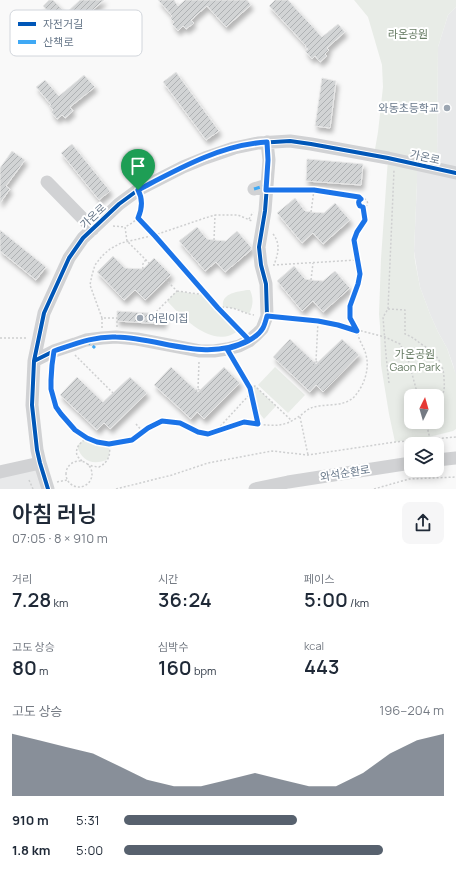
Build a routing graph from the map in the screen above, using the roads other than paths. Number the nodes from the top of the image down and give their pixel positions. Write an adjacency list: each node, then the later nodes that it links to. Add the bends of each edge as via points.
1 (267, 142): 2 (street, 가온로, via 290,141 311,144); 4 (street, 가온로, via 234,148 183,167 138,190); 5 (street, via 268,160 262,188 265,211 258,247 268,265 267,316 257,334 239,346 200,351 137,339 109,337 90,344 54,351)
2 (456, 173)
3 (47, 182): 4 (street)
4 (93, 229): 5 (street, 가온로, via 69,258 44,313)
5 (34, 361): 8 (street, 가온로, via 32,405)
6 (456, 458): 7 (street)
7 (444, 459)
8 (40, 463): 10 (street); 11 (street, 가온로)
9 (404, 464): 12 (street, 와석순환로)
10 (0, 472)
11 (48, 489)
12 (255, 489)

